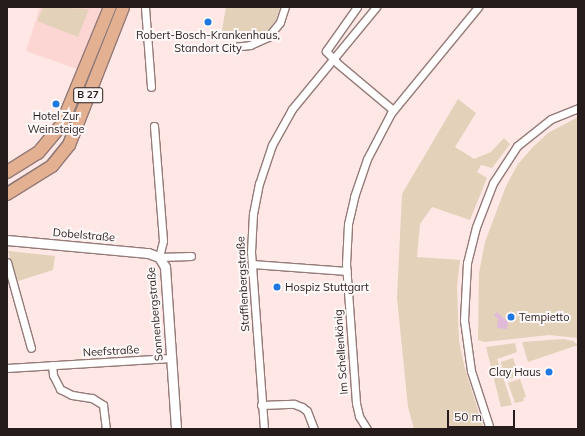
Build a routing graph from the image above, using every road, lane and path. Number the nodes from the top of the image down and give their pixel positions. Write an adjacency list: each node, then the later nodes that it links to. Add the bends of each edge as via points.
1 (110, 7): 14 (main road, B 27, via 61,126 38,153)
2 (123, 7): 15 (main road, B 27, via 68,144 52,166)
3 (145, 7): 10 (street)
4 (285, 7): 8 (street, via 280,22 268,37 255,44)
5 (358, 7): 9 (street, via 326,49)
6 (376, 7): 9 (street, Stafflenbergstraße)
7 (478, 7): 12 (street, Im Schellenkönig)
8 (232, 47)
9 (332, 59): 12 (street); 20 (street, Stafflenbergstraße, via 292,109 268,154 254,204)
10 (150, 87)
11 (578, 108): 32 (street, via 551,119 524,139 510,155 486,198 470,248 464,302 465,335 471,371)
12 (393, 110): 21 (street, Im Schellenkönig, via 367,159 354,197 347,237)
13 (154, 126): 18 (street, Sonnenbergstraße, via 163,241)
14 (7, 172)
15 (7, 194)
16 (7, 240): 18 (street, Dobelstraße, via 148,253)
17 (191, 256): 18 (street, via 174,254)
18 (159, 257): 23 (street, Sonnenbergstraße, via 165,267)
19 (7, 262): 22 (street)
20 (252, 264): 21 (street); 26 (street, Stafflenbergstraße)
21 (347, 270): 31 (street, Im Schellenkönig, via 356,403)
22 (31, 348)
23 (171, 358): 24 (street, Neefstraße); 28 (street, Sonnenbergstraße)
24 (52, 365): 25 (street, Neefstraße); 27 (street, via 53,375 60,389 72,395 92,398 103,405)
25 (7, 368)
26 (261, 405): 29 (street, Stafflenbergstraße); 30 (street, via 294,404 302,407 307,411)
27 (106, 429)
28 (176, 429)
29 (264, 429)
30 (314, 429)
31 (367, 429)
32 (490, 429)

